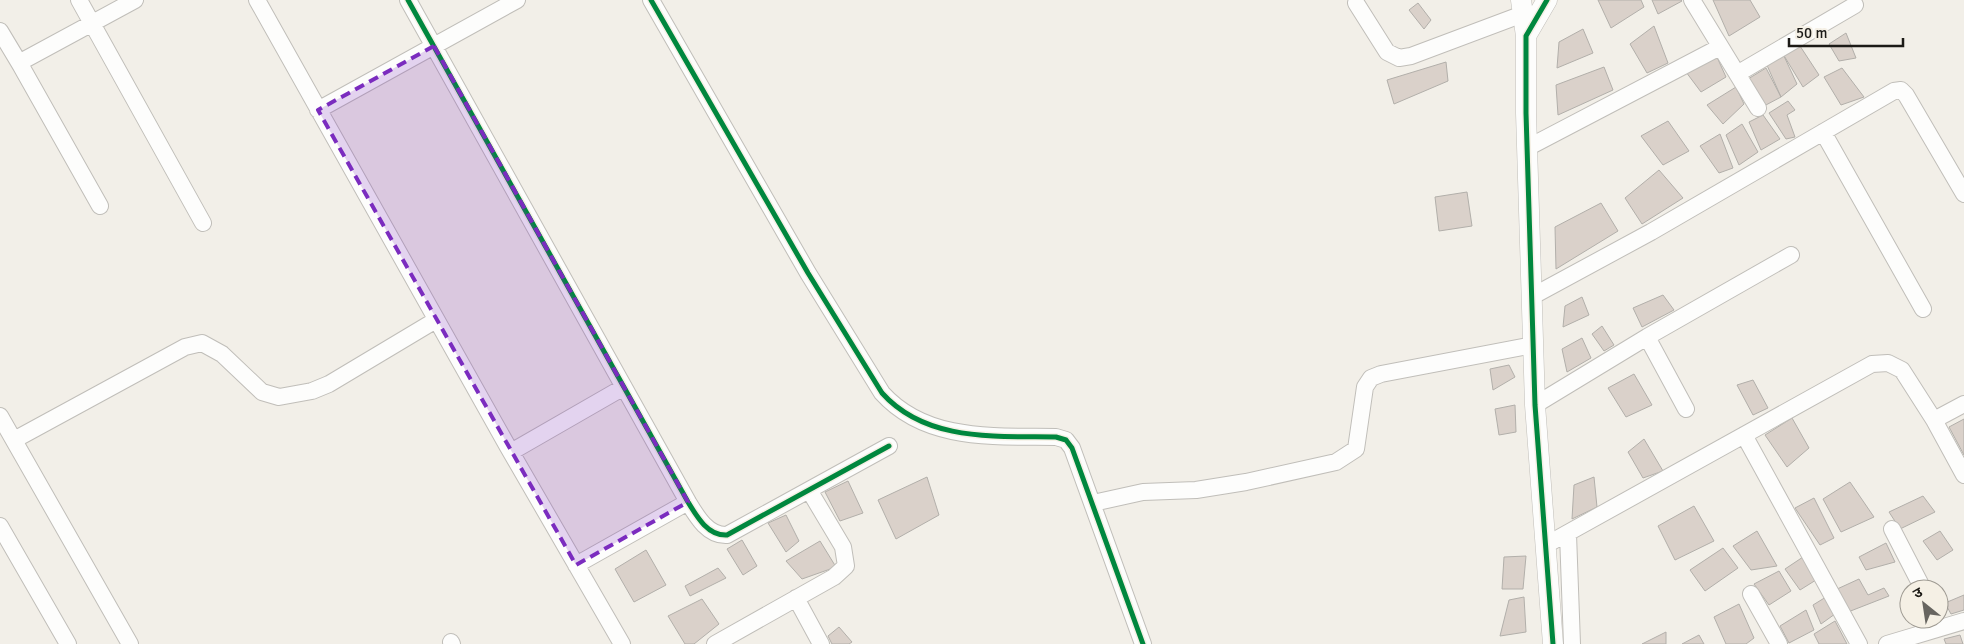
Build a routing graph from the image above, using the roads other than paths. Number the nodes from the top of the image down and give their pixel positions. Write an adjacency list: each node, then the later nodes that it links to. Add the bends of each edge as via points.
1 (79, 0): 12 (street)
2 (135, 0): 12 (street)
3 (257, 0): 20 (street)
4 (408, 0): 15 (street)
5 (517, 0): 15 (street)
6 (652, 0): 45 (street, via 808,273 886,398 909,417 944,430 981,436 1056,437 1066,440)
7 (1547, 0): 14 (street)
8 (1692, 0): 16 (street)
9 (1356, 3): 11 (street, via 1387,52 1399,58 1411,56)
10 (1855, 5): 18 (street)
11 (1522, 7): 14 (street)
12 (92, 24): 17 (street, via 26,59); 25 (street)
13 (0, 31): 17 (street)
14 (1526, 36): 22 (street)
15 (434, 46): 20 (street); 32 (street)
16 (1720, 47): 18 (street); 22 (street)
17 (21, 66): 24 (street)
18 (1737, 74): 19 (street)
19 (1758, 108)
20 (318, 110): 29 (street)
21 (1823, 132): 23 (street, via 1901,90); 27 (street, via 1651,232); 28 (street)
22 (1527, 148): 27 (street)
23 (1964, 194)
24 (100, 206)
25 (203, 223)
26 (1791, 255): 30 (street)
27 (1531, 296): 31 (street)
28 (1923, 309)
29 (436, 320): 39 (street, via 328,384 312,391 279,397 262,392 222,354 202,343 184,347); 41 (street)
30 (1647, 337): 34 (street); 35 (street)
31 (1533, 345): 34 (street); 45 (street, via 1371,378 1365,387 1356,449 1336,462 1204,489 1143,492)
32 (624, 388): 41 (street); 44 (street)
33 (1964, 404): 37 (street)
34 (1535, 405): 49 (street)
35 (1686, 409)
36 (0, 416): 39 (street)
37 (1934, 420): 38 (street, via 1902,370 1888,363 1872,364); 42 (street)
38 (1744, 435): 48 (street); 66 (street)
39 (14, 440): 58 (street)
40 (889, 446): 43 (street)
41 (511, 452): 50 (street)
42 (1964, 475)
43 (809, 490): 44 (street, via 727,535 717,536 707,529); 53 (street, via 842,548 846,566 834,577)
44 (688, 502): 50 (street)
45 (1092, 503): 62 (street)
46 (0, 526): 57 (street)
47 (1892, 529): 51 (street)
48 (1568, 534): 49 (street); 64 (street)
49 (1546, 545): 63 (street)
50 (576, 565): 59 (street)
51 (1918, 579)
52 (1752, 594): 65 (street)
53 (796, 598): 60 (street); 61 (street)
54 (1964, 621): 55 (street)
55 (1949, 622)
56 (1926, 629): 67 (street)
57 (68, 644)
58 (130, 644)
59 (622, 644)
60 (715, 644)
61 (821, 644)
62 (1143, 644)
63 (1554, 644)
64 (1572, 644)
65 (1778, 644)
66 (1858, 644)
67 (1887, 644)

